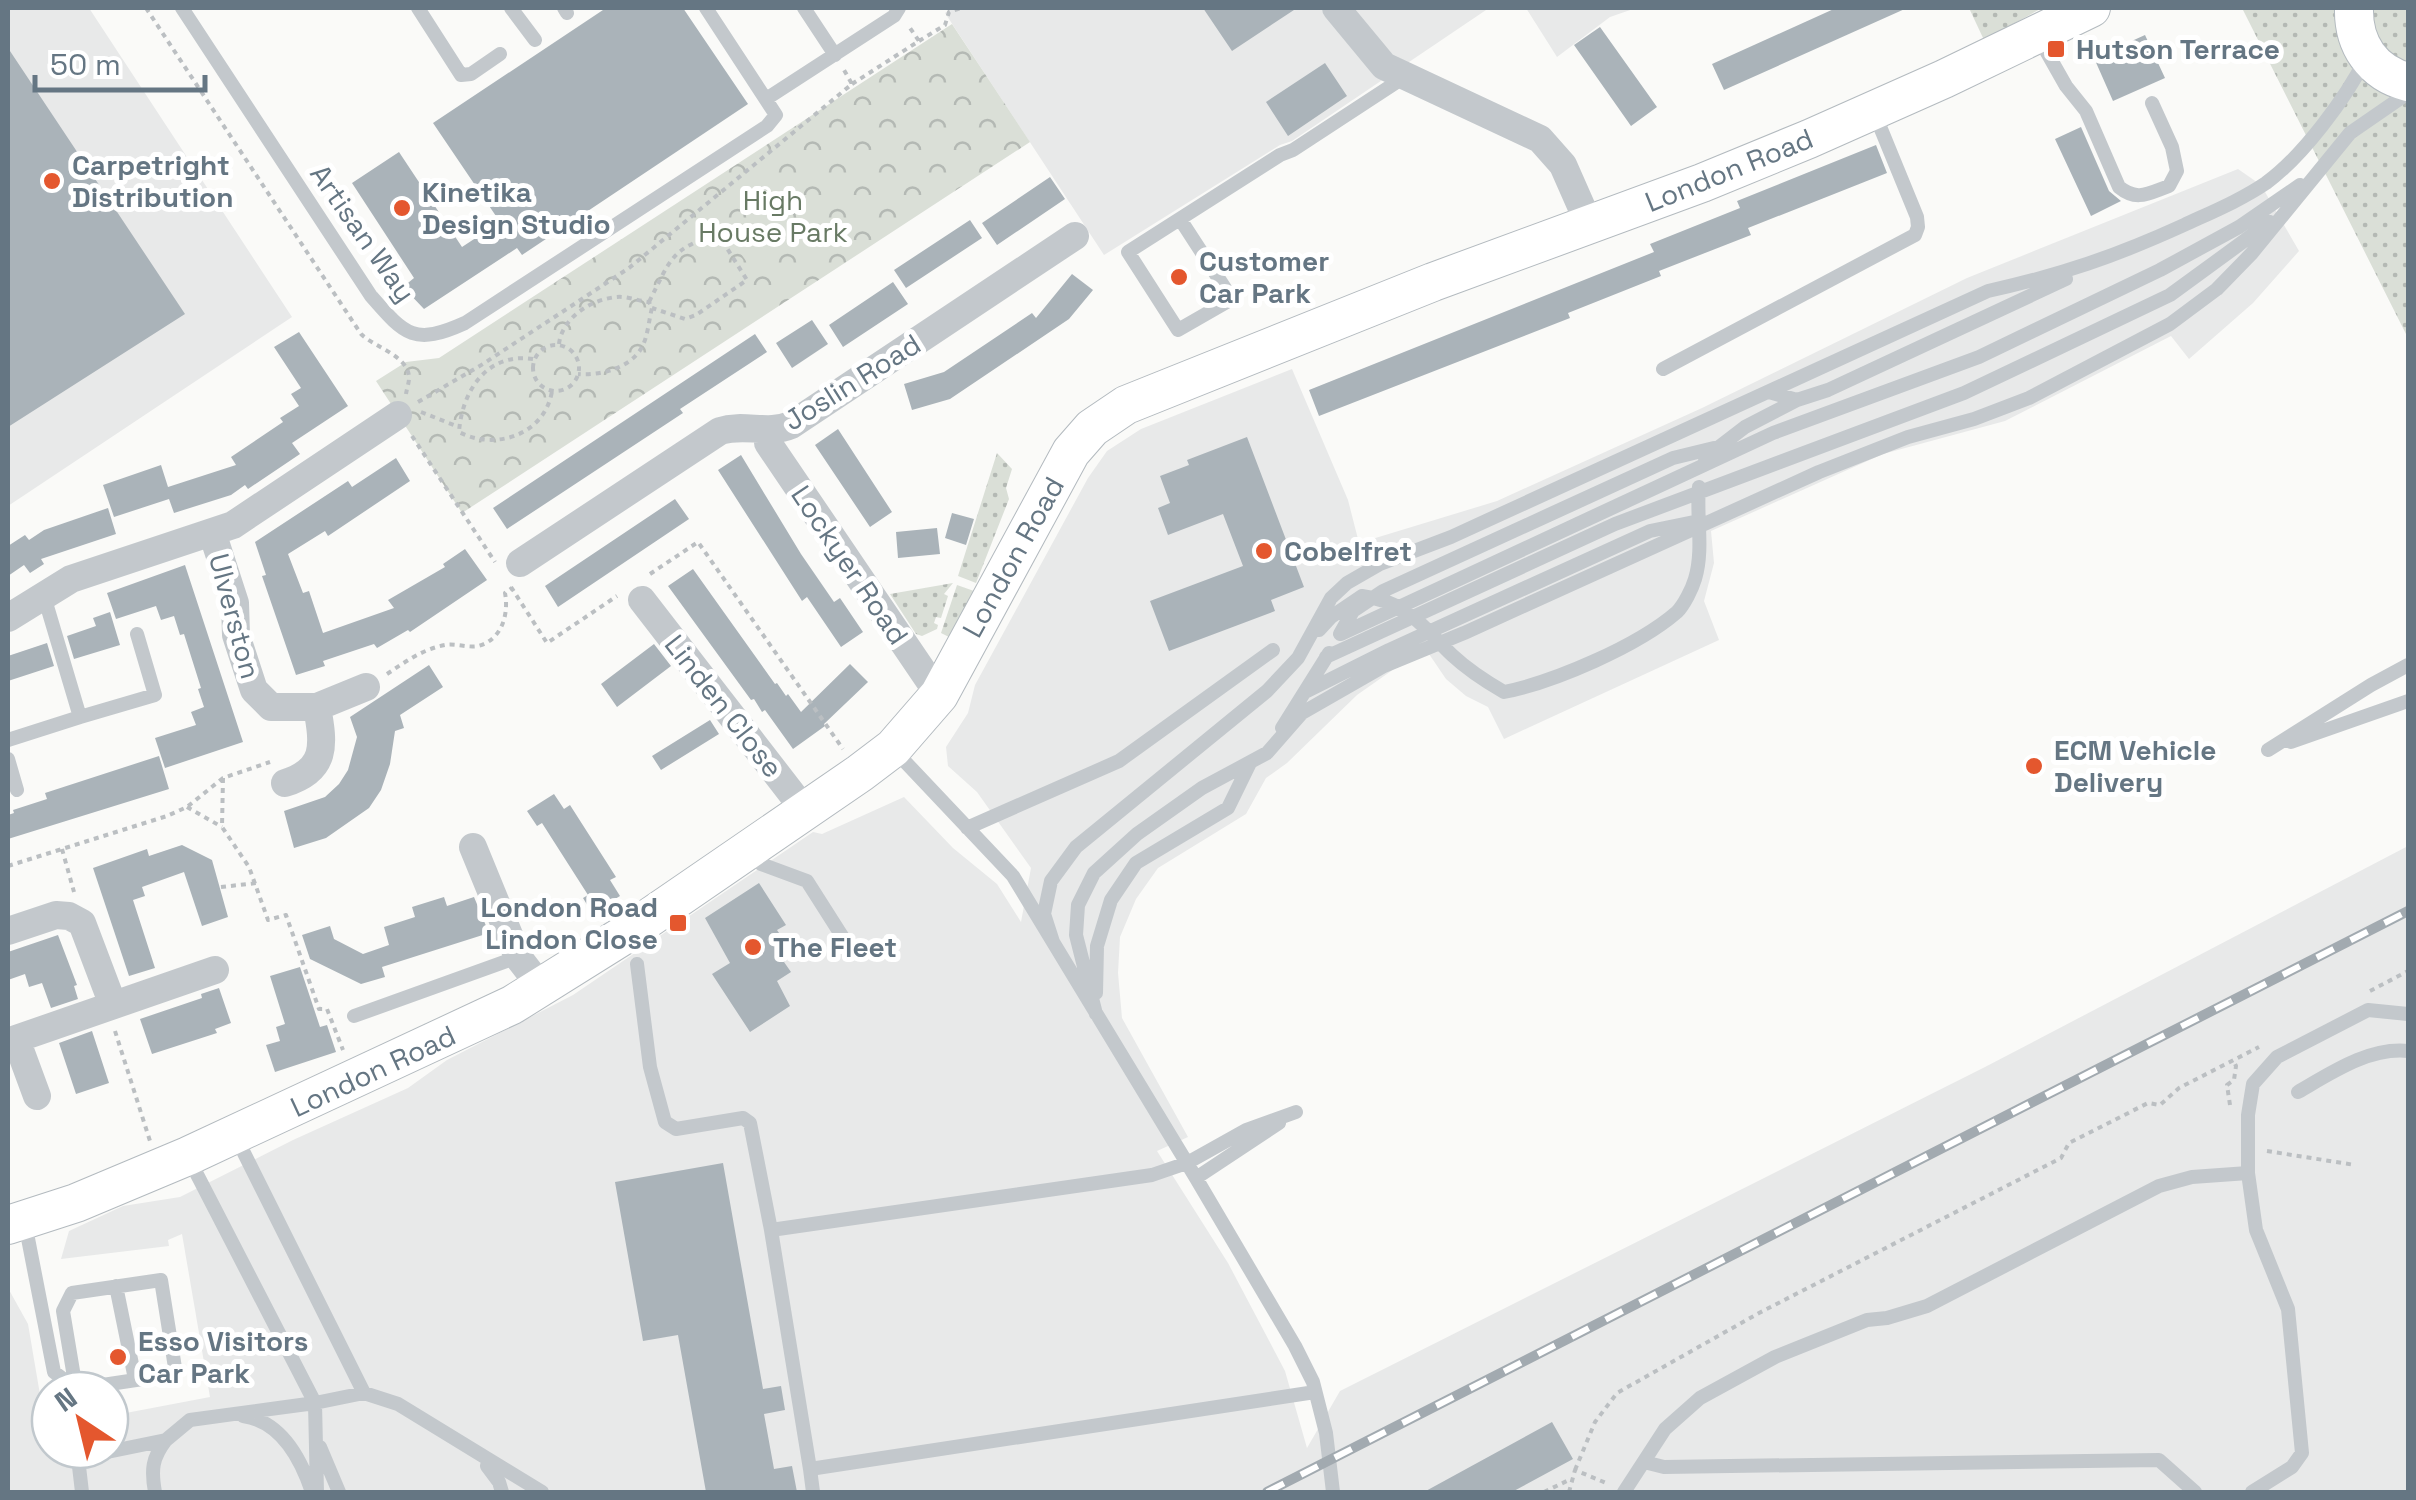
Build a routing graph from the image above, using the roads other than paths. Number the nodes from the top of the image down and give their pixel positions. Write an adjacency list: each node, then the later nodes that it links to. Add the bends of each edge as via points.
1 (182, 8): 17 (lane, Artisan Way, via 371,296 414,336 464,323 767,126 776,115)
2 (418, 8): 12 (lane, via 461,75)
3 (510, 8): 11 (lane)
4 (706, 8): 17 (lane)
5 (804, 8): 13 (lane)
6 (2091, 8): 10 (street, London Road)
7 (899, 10): 13 (lane)
8 (1343, 10): 14 (street, via 1374,56)
9 (2353, 24): 15 (street, via 2388,75); 25 (lane, via 2356,79 2292,159 2234,202)
10 (2037, 35): 18 (lane, via 2086,111 2119,187 2130,196 2169,186 2177,171); 19 (street, London Road)
11 (535, 40)
12 (500, 54)
13 (835, 55): 17 (lane)
14 (1403, 78): 22 (lane); 23 (street, via 1540,139 1563,165)
15 (2408, 82)
16 (2408, 93): 20 (lane, via 2350,132)
17 (766, 100)
18 (2152, 103)
19 (1873, 111): 23 (street, London Road); 26 (lane, via 1917,217 1915,235)
20 (2314, 176): 21 (lane); 31 (lane, via 2239,226 2108,296 1950,370)
21 (2286, 209): 34 (lane, via 2170,295 1964,394); 35 (lane, via 2217,289 2170,324 2029,398 1908,437)
22 (1180, 219): 22 (lane, via 1232,298 1178,330 1128,252)
23 (1589, 224): 53 (street, London Road, via 1109,415 1071,452)
24 (1075, 236): 30 (street, Joslin Road, via 791,425)
25 (2112, 256): 27 (lane, via 1988,291); 28 (lane)
26 (1663, 370)
27 (1769, 392): 28 (lane); 47 (lane, via 1380,564 1332,598)
28 (1797, 400): 32 (lane)
29 (403, 406): 36 (street, via 233,525)
30 (768, 432): 37 (street, Joslin Road, via 720,432); 53 (street, Lockyer Road, via 768,442)
31 (1772, 433): 32 (lane); 33 (lane)
32 (1719, 447): 33 (lane); 39 (lane, via 1673,458)
33 (1704, 465): 34 (lane); 41 (lane)
34 (1699, 492): 35 (lane); 42 (lane)
35 (1698, 524): 46 (lane, via 1650,531); 46 (lane, via 1695,580 1680,610 1646,634 1538,685 1504,692)
36 (212, 532): 38 (street, via 71,578); 55 (street, Ulverston, via 254,690 271,707)
37 (516, 576)
38 (43, 595): 43 (street); 56 (lane)
39 (1373, 598): 41 (lane); 45 (lane, via 1354,611); 47 (lane, via 1362,596)
40 (642, 600): 64 (street, Linden Close)
41 (1397, 606): 42 (lane); 45 (lane)
42 (1413, 616): 46 (lane); 49 (lane)
43 (8, 618)
44 (136, 634): 56 (lane, via 155,695)
45 (1340, 634): 49 (lane)
46 (1435, 636): 52 (lane); 59 (lane, via 1302,713)
47 (1308, 642): 69 (lane, via 1267,691 1076,847 1050,881 1044,914)
48 (1273, 650): 65 (lane, via 1119,761)
49 (1326, 657): 52 (lane)
50 (2408, 665): 54 (lane, via 2268,750)
51 (366, 687): 55 (street, Ulverston)
52 (1304, 692): 59 (lane)
53 (939, 694): 58 (street, London Road)
54 (2408, 701)
55 (317, 707): 62 (street, via 317,762 306,777)
56 (80, 717): 57 (lane)
57 (8, 740)
58 (892, 748): 64 (street, London Road); 65 (lane)
59 (1268, 753): 61 (lane)
60 (8, 759): 63 (lane)
61 (1250, 762): 76 (lane, via 1228,808 1136,863 1111,900 1096,946); 76 (lane, via 1202,788 1094,872 1078,905 1076,935)
62 (281, 772)
63 (17, 790)
64 (806, 812): 67 (street, London Road)
65 (968, 828): 69 (lane, via 1012,876)
66 (474, 846): 71 (street)
67 (749, 850): 70 (lane, via 761,864 807,881); 74 (street, London Road)
68 (8, 931): 75 (street, via 56,915 82,923)
69 (1053, 942): 76 (lane)
70 (848, 947)
71 (518, 957): 74 (street); 78 (lane)
72 (637, 964): 88 (lane, via 650,1067 665,1122 676,1129 743,1118 750,1123)
73 (215, 970): 75 (street)
74 (542, 988): 82 (street, London Road)
75 (110, 1006): 81 (street, via 16,1039)
76 (1096, 1014): 84 (lane)
77 (2408, 1014): 85 (lane, via 2368,1010 2277,1056 2253,1084)
78 (354, 1016)
79 (2408, 1051): 80 (lane, via 2392,1049 2340,1067)
80 (2298, 1092)
81 (36, 1096)
82 (235, 1134): 83 (street, London Road); 95 (lane)
83 (173, 1163): 87 (street, London Road); 96 (lane)
84 (1187, 1163): 86 (lane); 86 (lane, via 1296,1112); 88 (lane, via 1152,1175)
85 (2248, 1173): 101 (lane, via 2158,1186 1927,1306 1867,1320 1744,1372 1675,1418); 115 (lane, via 2256,1230 2288,1308 2302,1452 2292,1467)
86 (1196, 1178): 94 (lane)
87 (16, 1223): 90 (lane)
88 (770, 1230): 102 (lane)
89 (116, 1286): 91 (lane, via 72,1293 63,1311); 92 (lane); 92 (lane, via 161,1280 176,1374)
90 (53, 1370)
91 (73, 1370)
92 (135, 1380): 93 (lane)
93 (130, 1381)
94 (1315, 1392): 102 (lane); 113 (lane)
95 (364, 1393): 96 (lane); 100 (lane, via 398,1404)
96 (315, 1403): 97 (lane); 98 (lane)
97 (232, 1414): 99 (lane, via 190,1420); 105 (lane, via 282,1435)
98 (316, 1434): 105 (lane); 108 (lane)
99 (166, 1440): 106 (lane, via 78,1458); 107 (lane, via 153,1460)
100 (469, 1448): 103 (lane); 109 (lane)
101 (1644, 1462): 104 (lane); 114 (lane, via 1664,1468 2158,1460)
102 (810, 1468): 112 (lane)
103 (513, 1478): 110 (lane); 111 (lane)
104 (1619, 1489)
105 (317, 1491)
106 (82, 1492)
107 (155, 1492)
108 (339, 1492)
109 (502, 1492)
110 (521, 1492)
111 (542, 1492)
112 (813, 1492)
113 (1333, 1492)
114 (2195, 1492)
115 (2252, 1492)

